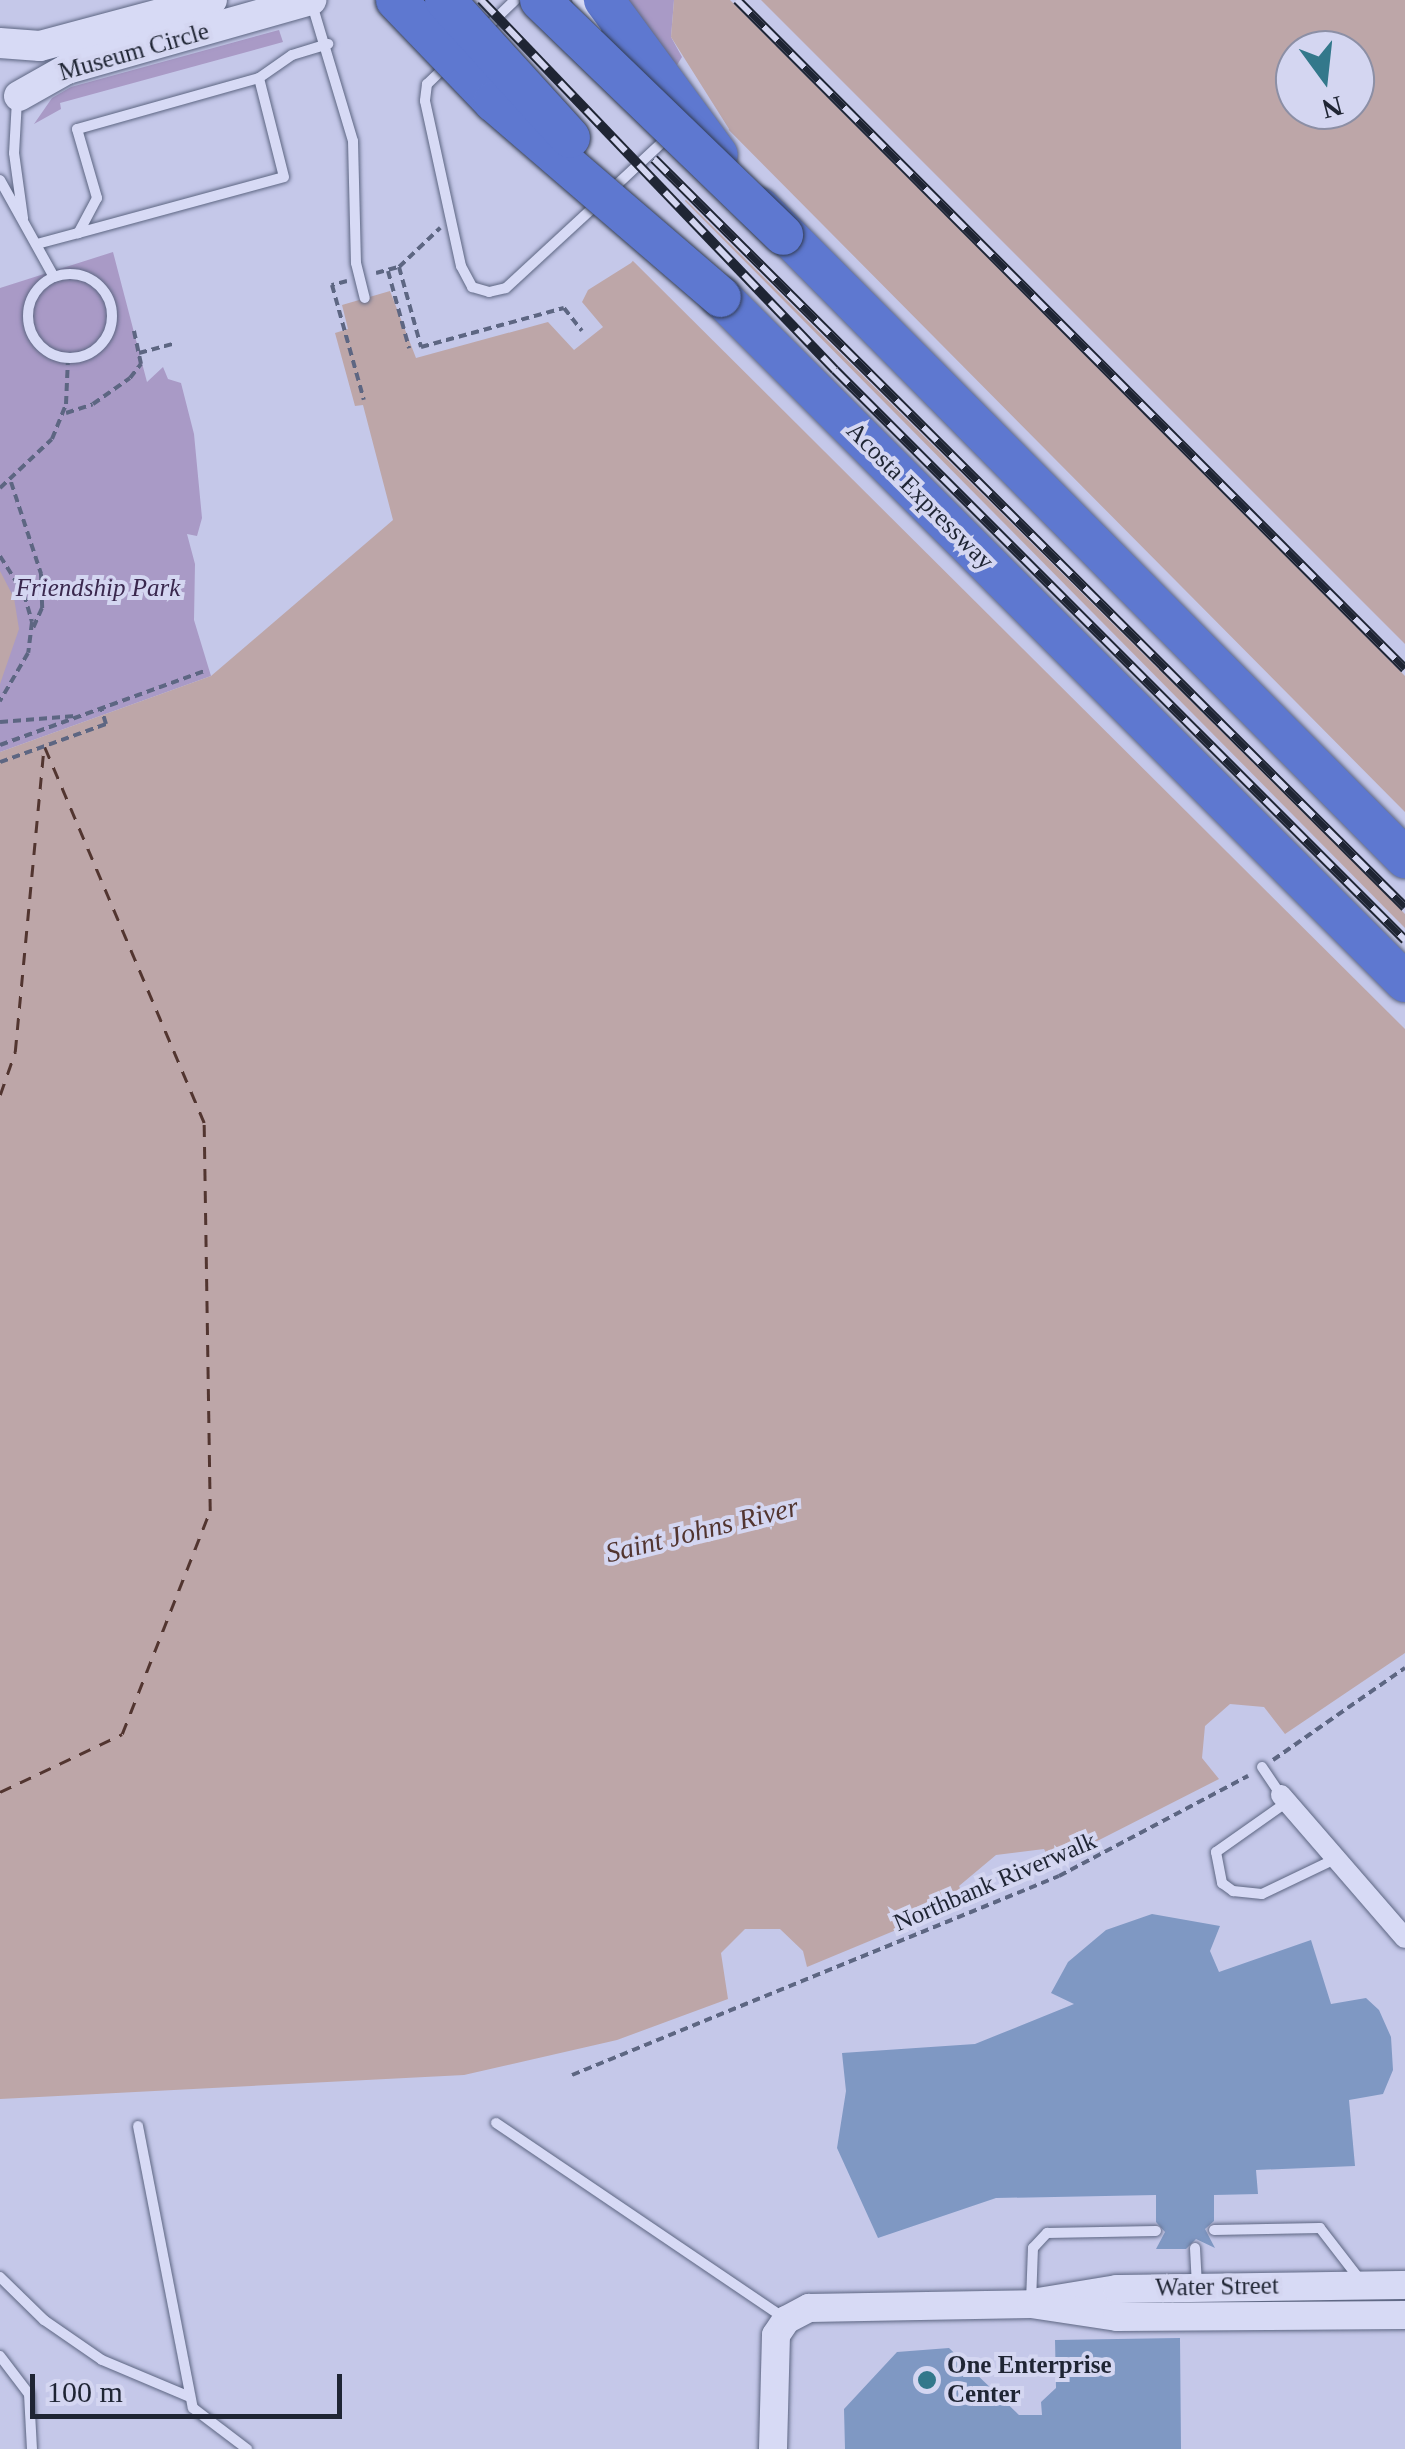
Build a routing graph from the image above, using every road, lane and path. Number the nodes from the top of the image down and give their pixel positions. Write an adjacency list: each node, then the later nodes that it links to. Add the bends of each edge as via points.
1 (212, 0): 10 (main road, Museum Circle)
2 (310, 0): 10 (main road, Museum Circle); 13 (lane)
3 (396, 0): 29 (highway, bridge, via 494,102)
4 (409, 0): 14 (lane)
5 (445, 0): 29 (highway, Acosta Expressway, bridge)
6 (515, 0): 14 (lane)
7 (540, 0): 22 (highway, bridge)
8 (577, 0): 11 (lane)
9 (604, 0): 22 (highway, bridge)
10 (170, 16): 12 (main road, Museum Circle, via 40,46); 17 (main road, Museum Circle)
11 (613, 41)
12 (2, 44): 17 (main road, Museum Circle, via 21,72)
13 (328, 44): 16 (lane, via 292,55); 27 (lane, via 353,141)
14 (460, 52): 20 (lane, via 424,95)
15 (625, 55): 20 (lane, via 684,123 498,291 479,291 467,282)
16 (259, 78): 21 (lane, via 77,129 96,198); 21 (lane, via 284,177)
17 (12, 103): 19 (lane)
18 (0, 180): 19 (lane)
19 (24, 218): 23 (lane)
20 (451, 219): 24 (path)
21 (78, 233): 23 (lane)
22 (783, 235): 49 (highway)
23 (37, 244): 26 (lane)
24 (399, 267): 25 (path); 31 (path, via 421,346 564,308)
25 (388, 270): 27 (path); 33 (path)
26 (54, 276): 35 (lane, via 32,295 28,324 42,348); 35 (lane, via 94,280 113,316 94,351)
27 (360, 278): 28 (lane); 36 (path, via 332,286)
28 (365, 298)
29 (721, 298): 50 (highway, Acosta Expressway)
30 (134, 331): 34 (path)
31 (582, 331)
32 (173, 344): 34 (path)
33 (409, 348)
34 (139, 353): 37 (path, via 141,364 130,378 93,404)
35 (68, 359): 37 (path)
36 (364, 400)
37 (64, 414): 38 (path, via 52,439)
38 (10, 482): 39 (path); 41 (path, via 40,574 42,608)
39 (0, 488)
40 (0, 556): 41 (path, via 24,594)
41 (30, 634): 43 (path, via 21,668)
42 (204, 670): 44 (path)
43 (0, 701)
44 (101, 708): 45 (path); 48 (path, via 106,724)
45 (79, 716): 46 (path); 47 (path)
46 (0, 722)
47 (0, 745)
48 (0, 762)
49 (1405, 858)
50 (1405, 982)
51 (1405, 1668): 52 (path, Northbank Riverwalk)
52 (1262, 1767): 53 (lane); 56 (path, Northbank Riverwalk, via 1060,1876)
53 (1284, 1798): 54 (street); 54 (lane, via 1216,1852 1222,1882 1233,1892 1262,1894)
54 (1336, 1858): 55 (street)
55 (1405, 1938)
56 (572, 2075)
57 (496, 2123): 69 (lane)
58 (138, 2126): 71 (lane)
59 (1214, 2230): 63 (lane, via 1320,2228)
60 (1156, 2231): 66 (lane, via 1047,2233 1033,2248)
61 (1195, 2248): 65 (lane)
62 (0, 2277): 71 (lane, via 82,2347)
63 (1365, 2285): 64 (street, Water Street); 65 (street, Water Street)
64 (1405, 2285)
65 (1197, 2288): 66 (street, Water Street, via 1117,2289); 68 (street)
66 (1031, 2304): 68 (street, Water Street, via 1094,2316); 69 (street, Water Street, via 829,2306)
67 (1405, 2315): 68 (street, Water Street)
68 (1197, 2317)
69 (786, 2320): 74 (street, via 774,2345)
70 (0, 2356): 72 (lane, via 29,2394)
71 (190, 2398): 73 (lane, via 200,2418)
72 (32, 2449)
73 (247, 2449)
74 (774, 2449)

